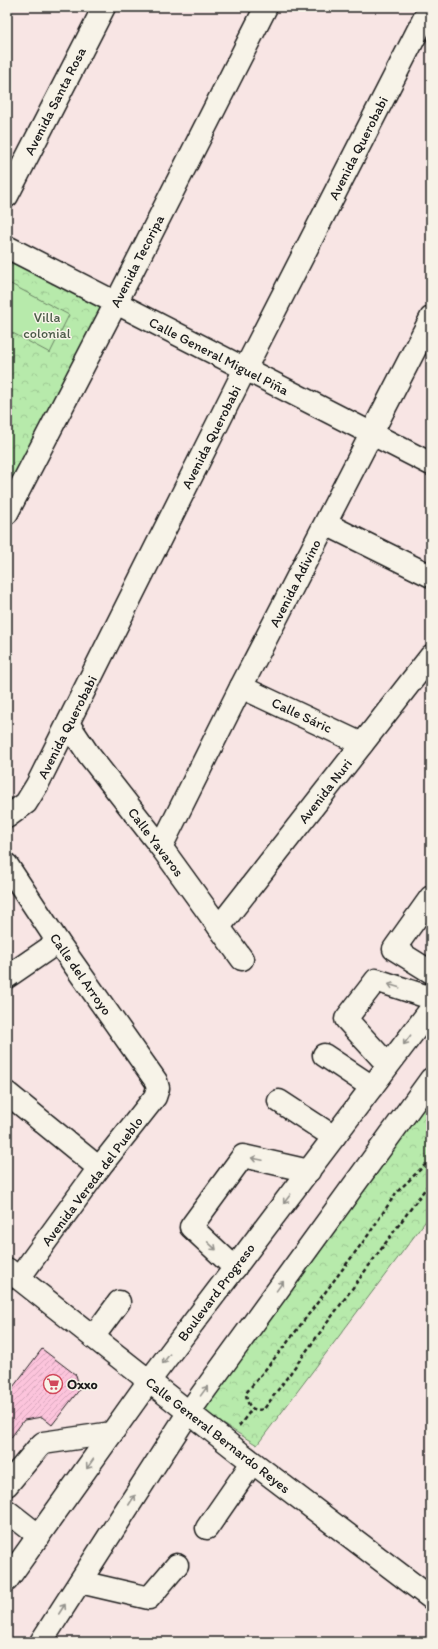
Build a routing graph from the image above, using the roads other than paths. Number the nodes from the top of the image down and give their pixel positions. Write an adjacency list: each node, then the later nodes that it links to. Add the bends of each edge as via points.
1 (104, 7): 4 (street, Avenida Santa Rosa)
2 (266, 7): 6 (street, Avenida Tecoripa)
3 (430, 7): 8 (street, Avenida Querobabi)
4 (7, 196)
5 (7, 247): 6 (street, Calle General Miguel Piña)
6 (116, 303): 8 (street, Calle General Miguel Piña); 11 (street, Avenida Tecoripa)
7 (431, 318): 9 (street, Avenida Adivino)
8 (246, 369): 9 (street, Calle General Miguel Piña); 16 (street, Avenida Querobabi)
9 (372, 434): 10 (street, Calle General Miguel Piña); 12 (street, Avenida Adivino)
10 (431, 464)
11 (7, 513)
12 (326, 524): 13 (street); 15 (street, Avenida Adivino)
13 (431, 576)
14 (431, 656): 17 (street, Avenida Nuri)
15 (241, 687): 17 (street, Calle Sáric); 19 (street, Avenida Adivino)
16 (69, 725): 18 (street, Avenida Querobabi, via 33,794 26,803); 19 (street, Calle Yavaros)
17 (362, 744): 22 (street, Avenida Nuri)
18 (7, 817)
19 (161, 848): 22 (street, Calle Yavaros)
20 (7, 865): 23 (street, Calle del Arroyo)
21 (431, 897): 25 (street, via 394,949)
22 (219, 927): 24 (street, Calle Yavaros)
23 (58, 942): 26 (street); 32 (street, Calle del Arroyo)
24 (242, 959)
25 (431, 972)
26 (7, 977)
27 (431, 998): 30 (street, one-way to 30, via 376,980 346,1019)
28 (431, 1009): 30 (street, Boulevard Progreso, one-way to 30)
29 (324, 1055): 33 (street)
30 (388, 1065): 33 (street, Boulevard Progreso)
31 (431, 1079): 44 (street, one-way to 31)
32 (156, 1081): 37 (street, Avenida Vereda del Pueblo, via 158,1088 155,1097)
33 (372, 1087): 36 (street, Boulevard Progreso)
34 (7, 1093): 37 (street)
35 (279, 1100): 36 (street)
36 (334, 1137): 38 (street, Boulevard Progreso)
37 (99, 1168): 40 (street, Avenida Vereda del Pueblo)
38 (309, 1171): 39 (street, Boulevard Progreso, one-way to 39); 39 (street, one-way to 39, via 243,1156 191,1227)
39 (235, 1268): 43 (street, Boulevard Progreso, one-way to 43)
40 (13, 1273): 42 (street, Calle General Bernardo Reyes)
41 (119, 1302): 42 (street)
42 (93, 1337): 43 (street, Calle General Bernardo Reyes)
43 (149, 1381): 44 (street, Calle General Bernardo Reyes); 45 (street, Boulevard Progreso)
44 (189, 1412): 46 (street, Calle General Bernardo Reyes); 53 (street, one-way to 44)
45 (112, 1433): 47 (street, via 43,1443); 50 (street, Boulevard Progreso, one-way to 50)
46 (252, 1463): 49 (street); 54 (street, Calle General Bernardo Reyes)
47 (7, 1485)
48 (7, 1511): 50 (street)
49 (207, 1528)
50 (39, 1536): 52 (street, Boulevard Progreso)
51 (177, 1565): 53 (street, via 149,1598)
52 (7, 1580)
53 (80, 1582): 55 (street, one-way to 53)
54 (431, 1598)
55 (41, 1642)

